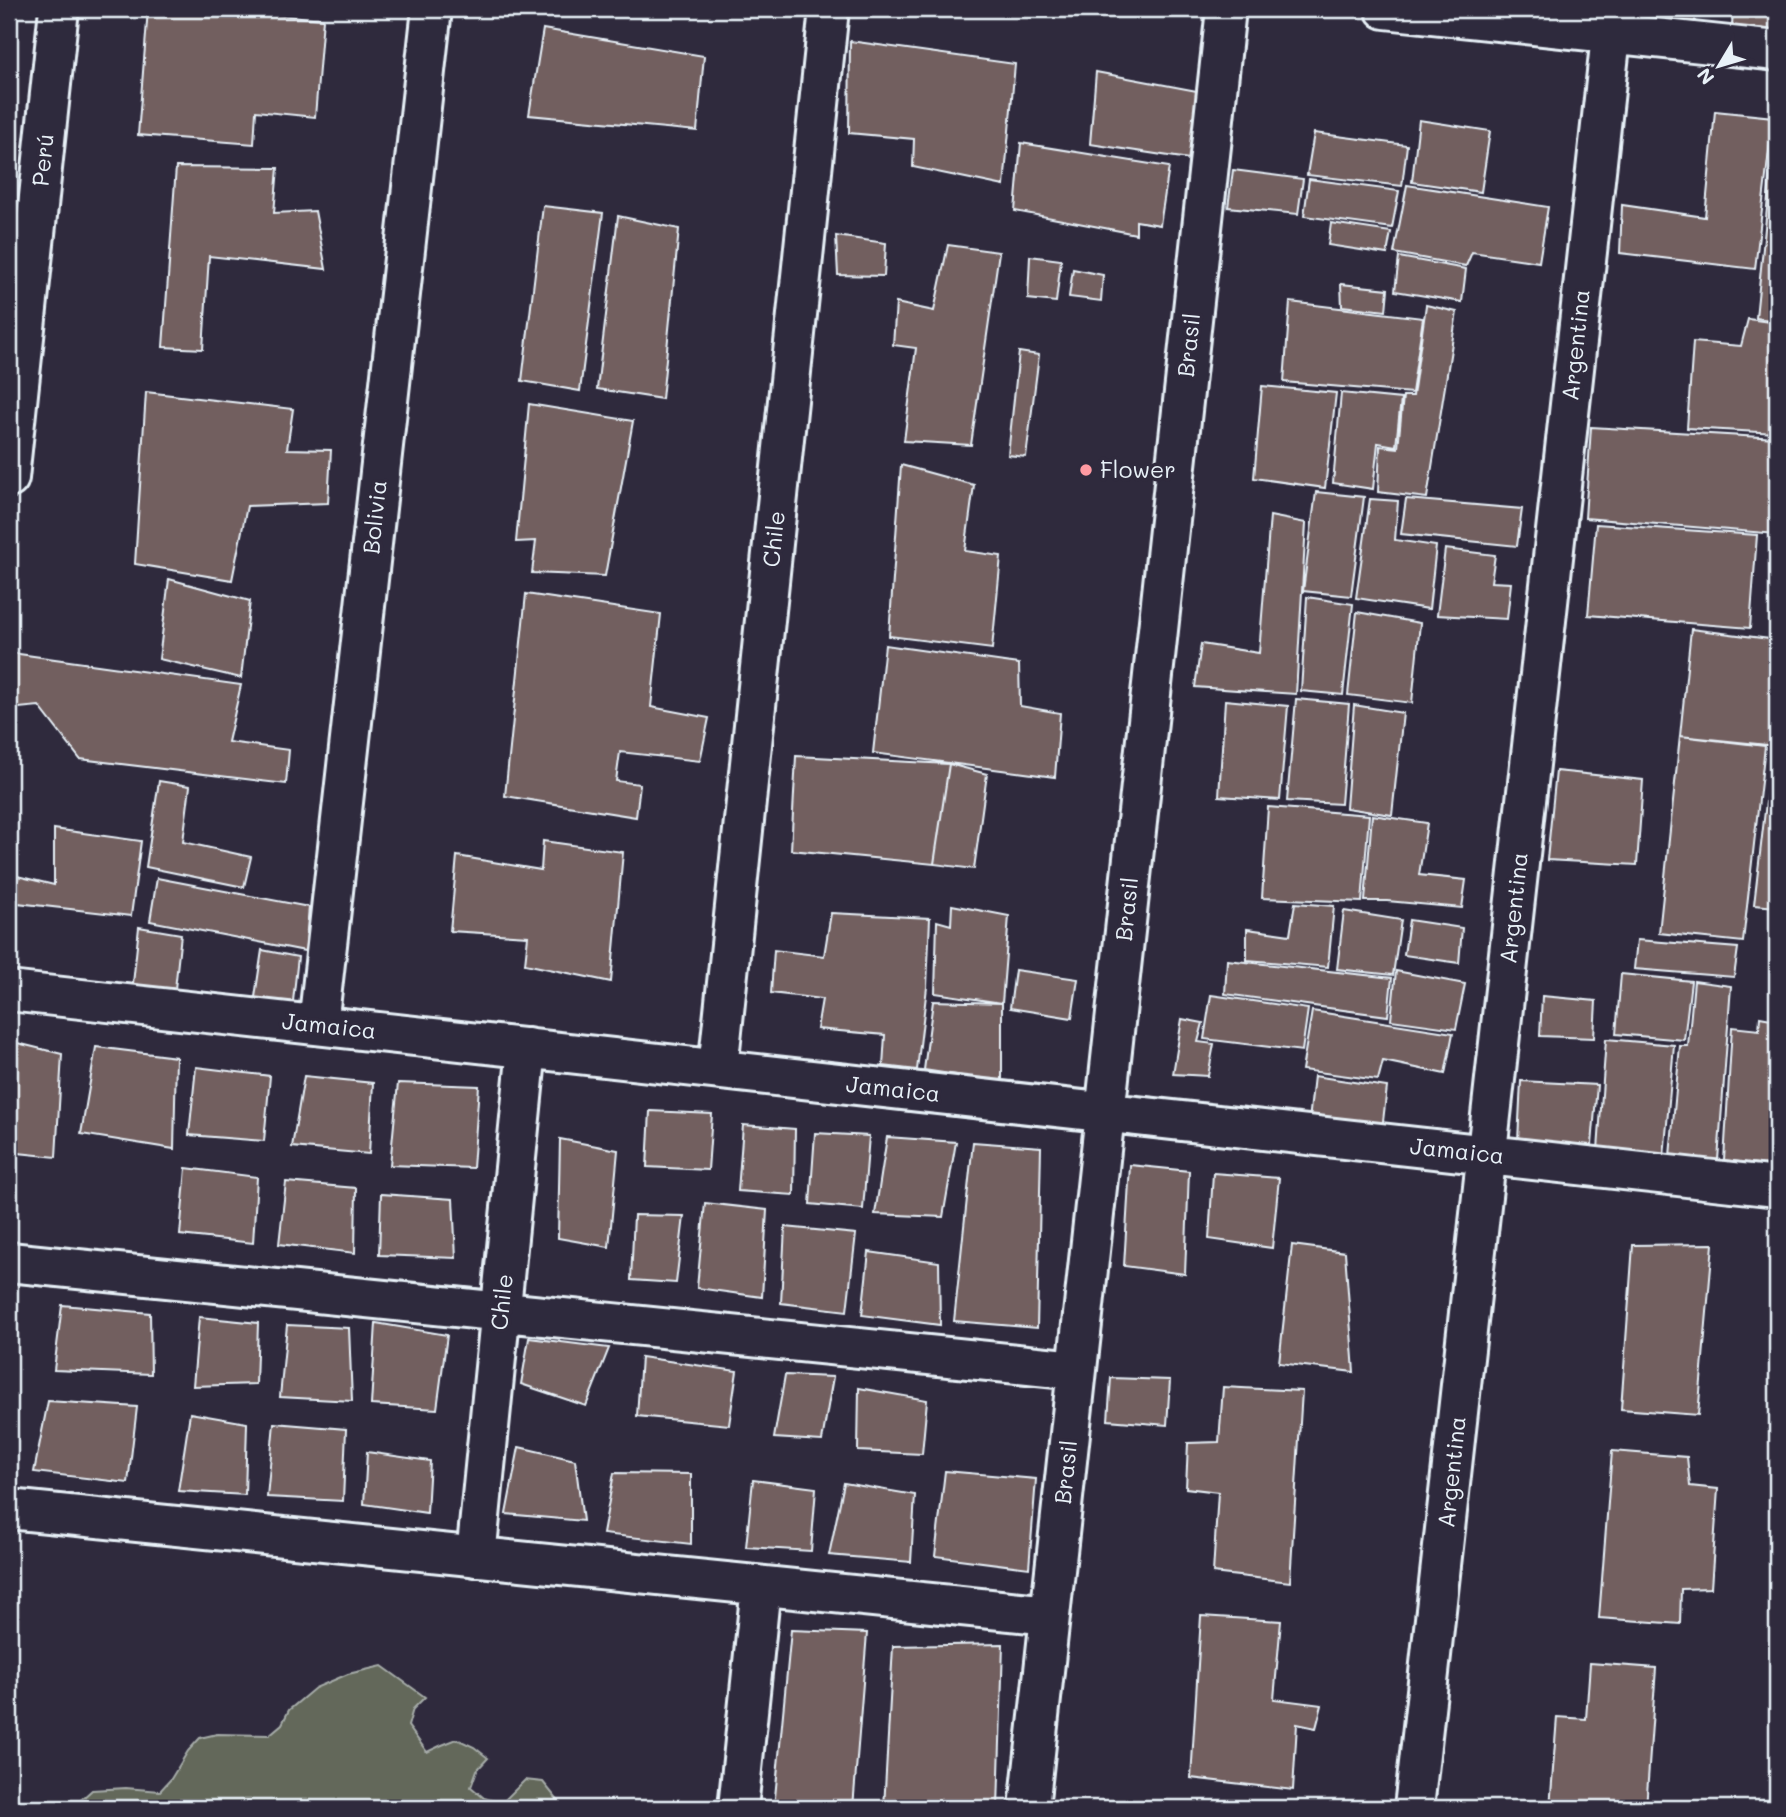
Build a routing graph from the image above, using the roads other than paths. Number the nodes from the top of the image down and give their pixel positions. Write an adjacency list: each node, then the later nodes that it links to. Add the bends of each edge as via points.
1 (60, 9): 8 (street, Perú)
2 (432, 9): 10 (street, Bolivia)
3 (829, 9): 12 (street, Chile)
4 (1226, 9): 13 (street, Brasil)
5 (1385, 9): 6 (street)
6 (1612, 21): 7 (street); 14 (street, Argentina)
7 (1777, 51)
8 (9, 478)
9 (9, 991): 10 (street, Jamaica)
10 (318, 1025): 11 (street, Jamaica)
11 (527, 1048): 12 (street, Jamaica); 17 (street, Chile)
12 (718, 1069): 13 (street, Jamaica)
13 (1105, 1112): 14 (street, Jamaica); 18 (street, Brasil)
14 (1487, 1154): 15 (street, Jamaica); 25 (street, Argentina)
15 (1777, 1187)
16 (9, 1262): 17 (street)
17 (501, 1311): 18 (street); 20 (street, Chile)
18 (1077, 1370): 22 (street, Brasil)
19 (9, 1509): 20 (street)
20 (476, 1557): 21 (street)
21 (761, 1586): 22 (street); 23 (street)
22 (1050, 1615): 24 (street, Brasil)
23 (738, 1808)
24 (1029, 1808)
25 (1414, 1808)

